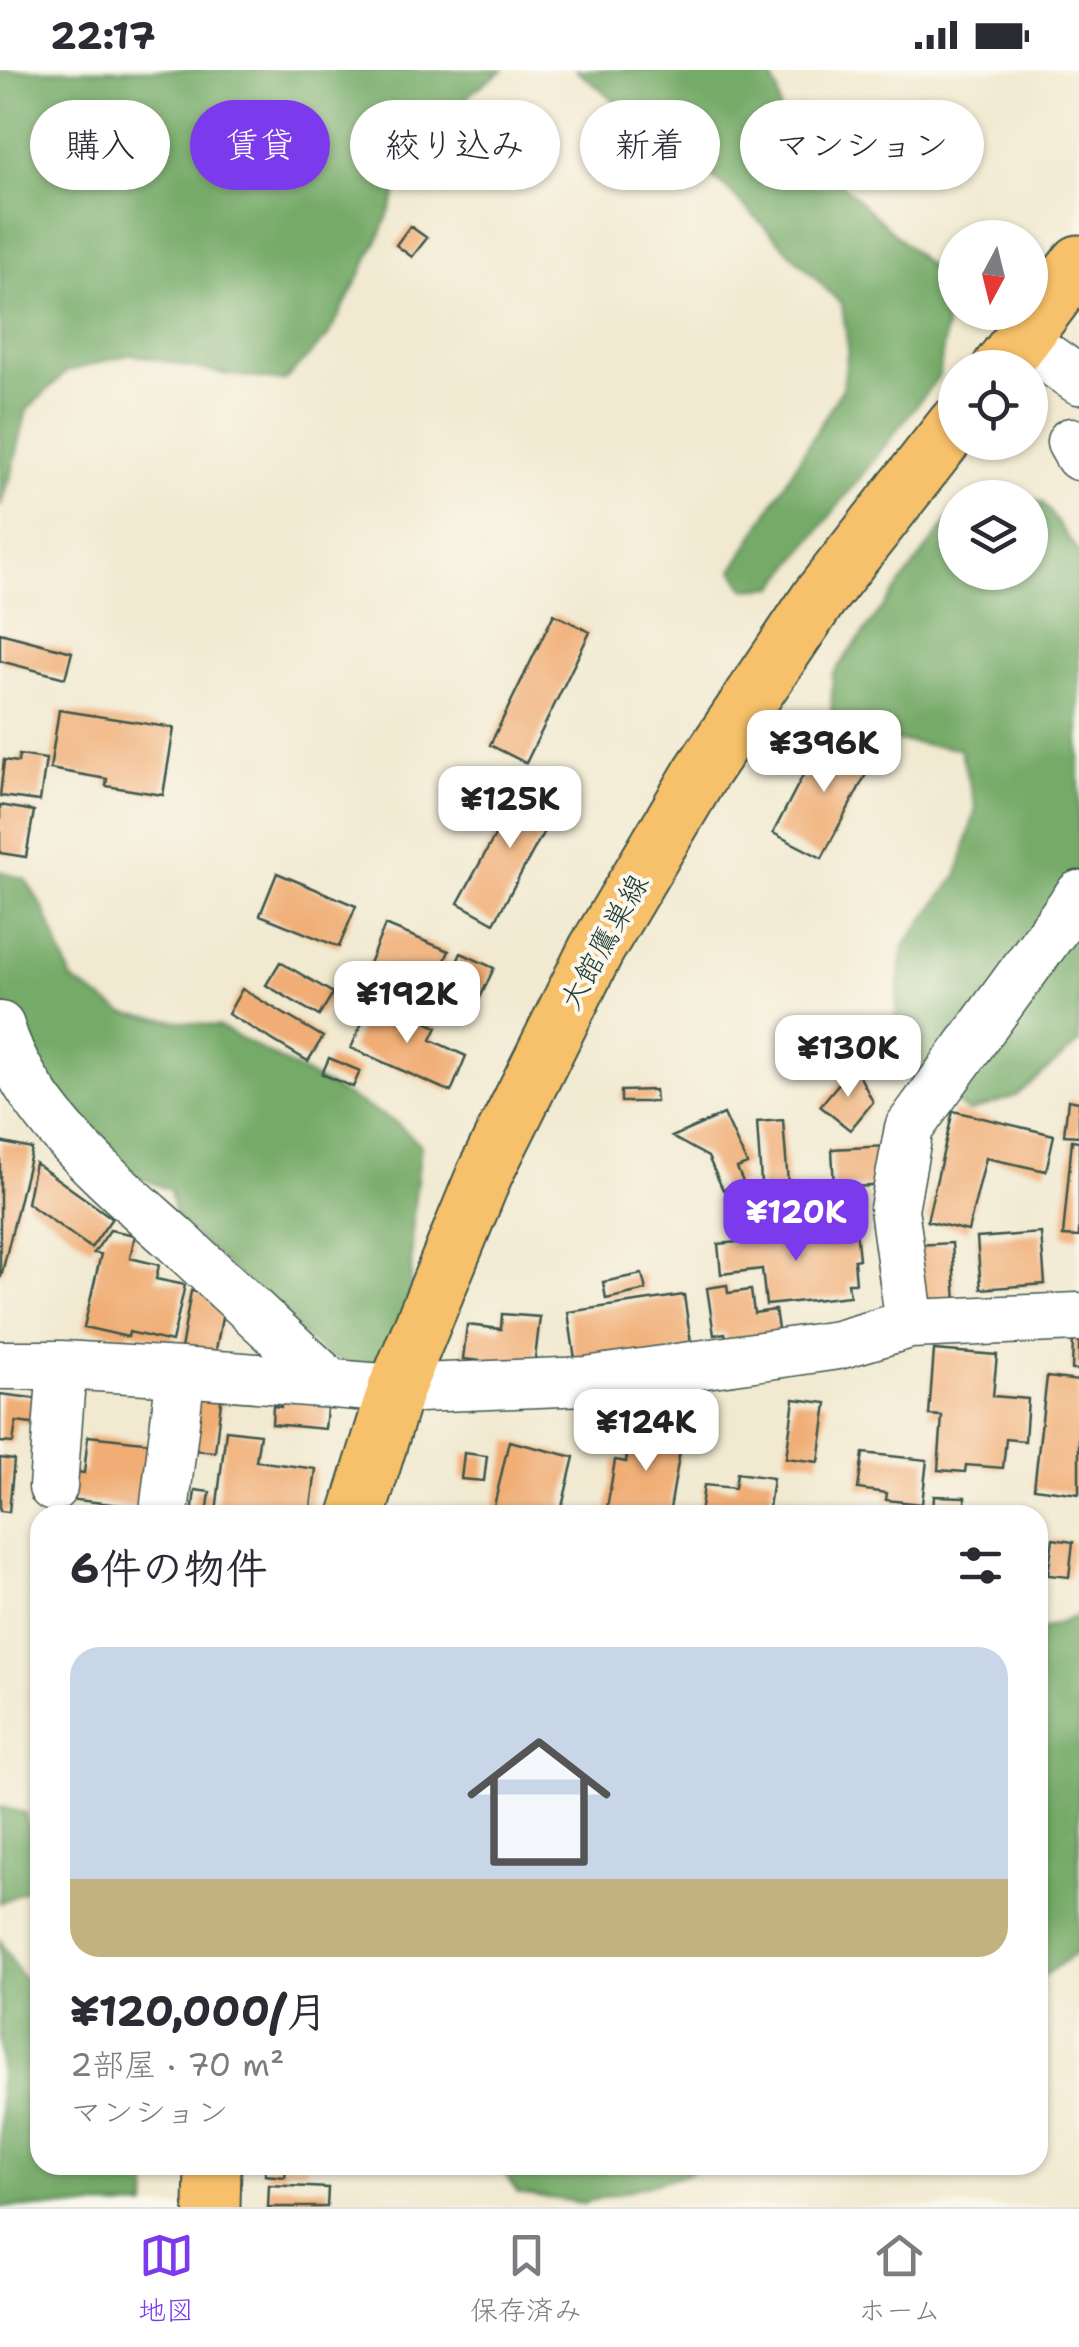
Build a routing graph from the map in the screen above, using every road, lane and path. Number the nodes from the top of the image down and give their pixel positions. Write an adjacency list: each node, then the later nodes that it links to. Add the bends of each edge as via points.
1 (1079, 263): 2 (main road)
2 (1014, 350)
3 (1048, 368): 4 (street)
4 (1079, 380)
5 (938, 447): 14 (main road, 大館鷹巣線, via 819,598 701,773 596,950 485,1173)
6 (1079, 895): 9 (street, via 909,1128 894,1209)
7 (0, 1026): 13 (street, via 34,1098 96,1167)
8 (1079, 1317): 9 (street)
9 (910, 1324): 14 (street, via 838,1345 586,1381)
10 (0, 1365): 11 (street)
11 (62, 1365): 12 (street); 15 (street)
12 (182, 1372): 13 (street); 16 (street)
13 (330, 1383): 14 (street)
14 (396, 1389): 17 (main road, 大館鷹巣線)
15 (53, 1487)
16 (165, 1505)
17 (359, 1505)
18 (213, 2175): 19 (main road)
19 (212, 2207)

